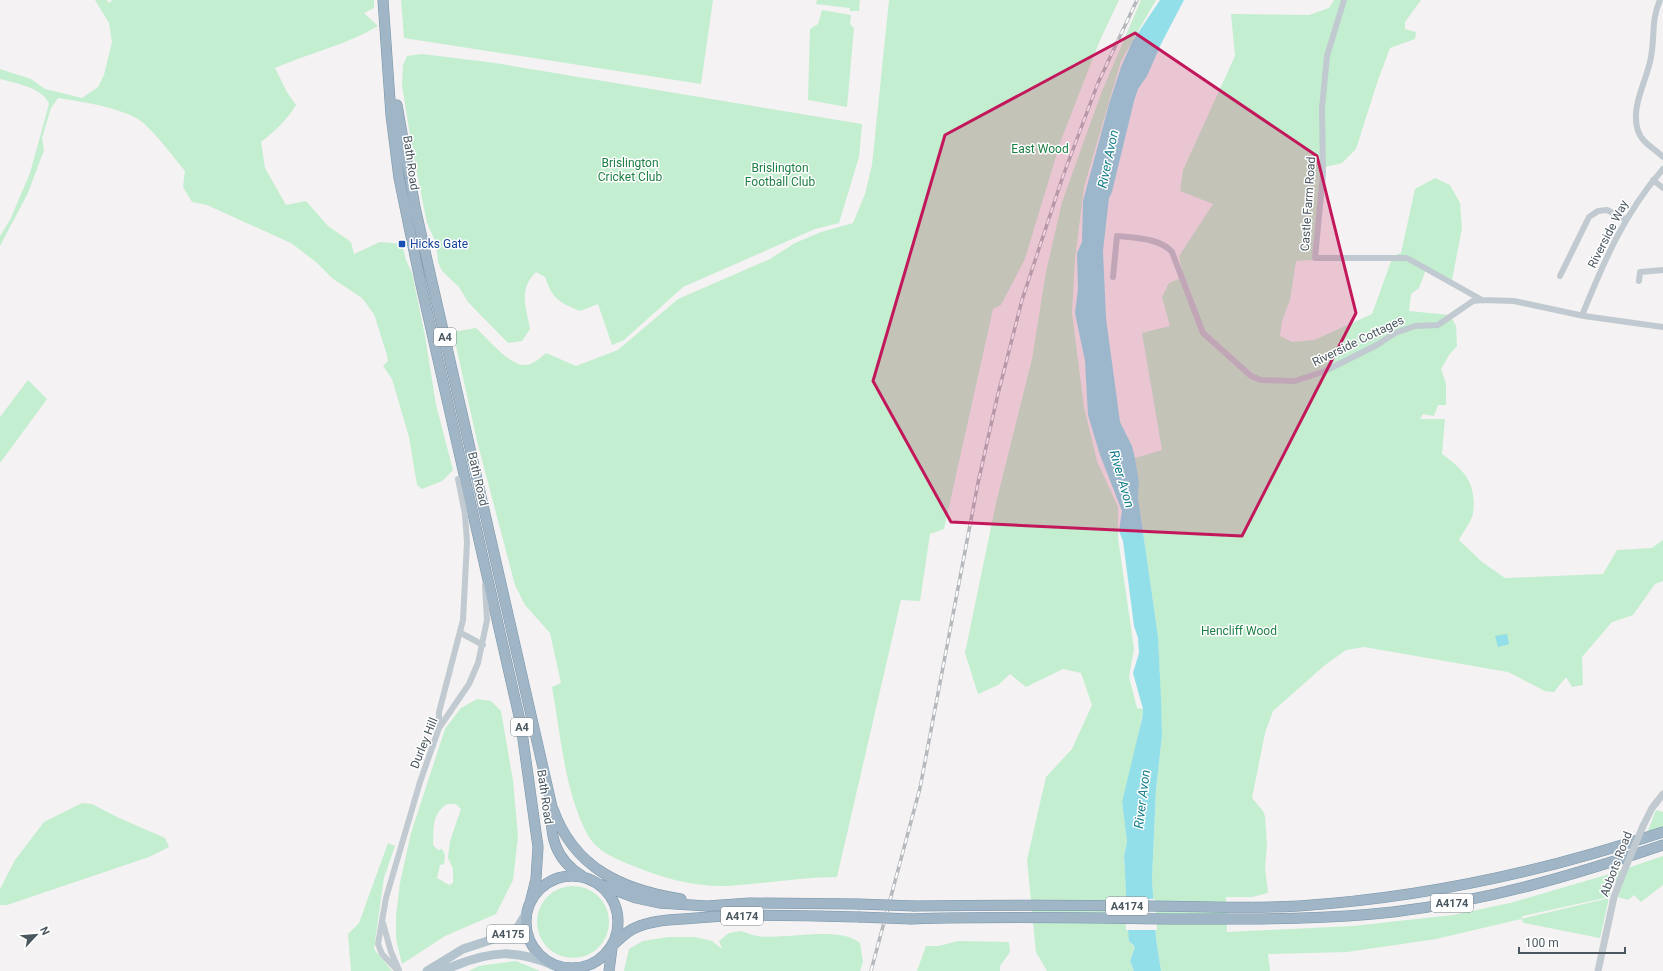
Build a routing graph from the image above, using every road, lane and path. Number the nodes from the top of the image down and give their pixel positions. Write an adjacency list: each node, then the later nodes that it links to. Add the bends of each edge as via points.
1 (383, 0): 4 (highway, Bath Road / A4)
2 (1342, 0): 16 (street, Castle Farm Road, via 1327,56 1322,108 1323,174 1315,258 1407,258)
3 (1660, 0): 5 (street, via 1652,27 1652,56 1635,119 1644,142)
4 (389, 60): 14 (highway, Bath Road / A4, via 410,180); 15 (highway, Bath Road / A4, via 391,115 399,178)
5 (1663, 157)
6 (1663, 169): 7 (street, Riverside Way)
7 (1653, 180): 8 (street); 9 (street, Riverside Way)
8 (1663, 188)
9 (1625, 219): 11 (street, via 1607,210 1598,211 1589,217); 17 (street, Riverside Way, via 1608,253)
10 (1663, 270): 13 (street, via 1640,272)
11 (1560, 276)
12 (1113, 277): 16 (street, Riverside Cottages, via 1117,236 1157,242 1169,248 1203,333 1250,376 1274,381 1295,381 1325,371 1395,333 1415,326 1438,325 1473,301)
13 (1640, 281)
14 (432, 282): 15 (highway); 25 (highway, Bath Road / A4)
15 (421, 284): 20 (highway, Bath Road / A4)
16 (1482, 300): 17 (street, Castle Farm Road, via 1514,301)
17 (1584, 316): 18 (street, Castle Farm Road)
18 (1663, 327)
19 (458, 478): 21 (street, via 467,542)
20 (481, 553): 22 (street, Durley Hill, via 487,620); 31 (highway, Bath Road / A4, via 520,717 536,825 536,879)
21 (461, 633): 22 (street); 23 (street, via 439,712)
22 (483, 645): 23 (street, Durley Hill, via 469,684)
23 (439, 728): 32 (street, Durley Hill, via 420,782 386,898)
24 (1663, 794): 40 (street, Abbots Road, bridge, via 1643,826 1614,897)
25 (552, 807): 28 (highway, Bath Road / A4, via 551,821 558,852 569,867); 30 (highway, via 565,836 580,856 619,882 672,898)
26 (1663, 832): 30 (highway, A4174, bridge, via 1546,865 1446,887 1340,903 1234,907)
27 (1663, 845): 33 (highway, A4174, bridge, via 1552,881 1448,904 1354,916 1233,919 912,919 705,916 636,927)
28 (582, 876): 29 (highway); 31 (highway, via 565,876 552,880 540,889)
29 (599, 884): 30 (highway, A4174, via 654,903); 33 (highway, via 613,899 616,908 618,926)
30 (741, 904)
31 (528, 908): 34 (highway, via 526,929 532,945 541,957); 37 (main road, A4175, via 513,932 463,949)
32 (383, 923): 36 (street, Durley Hill); 36 (street, Durley Hill, via 378,944 382,954)
33 (613, 946): 35 (highway, via 601,960); 39 (highway)
34 (554, 965): 35 (highway); 38 (main road, A4175, via 524,955 500,953 468,960)
35 (572, 970)
36 (399, 971)
37 (427, 971)
38 (440, 971)
39 (609, 971)
40 (1598, 971)

